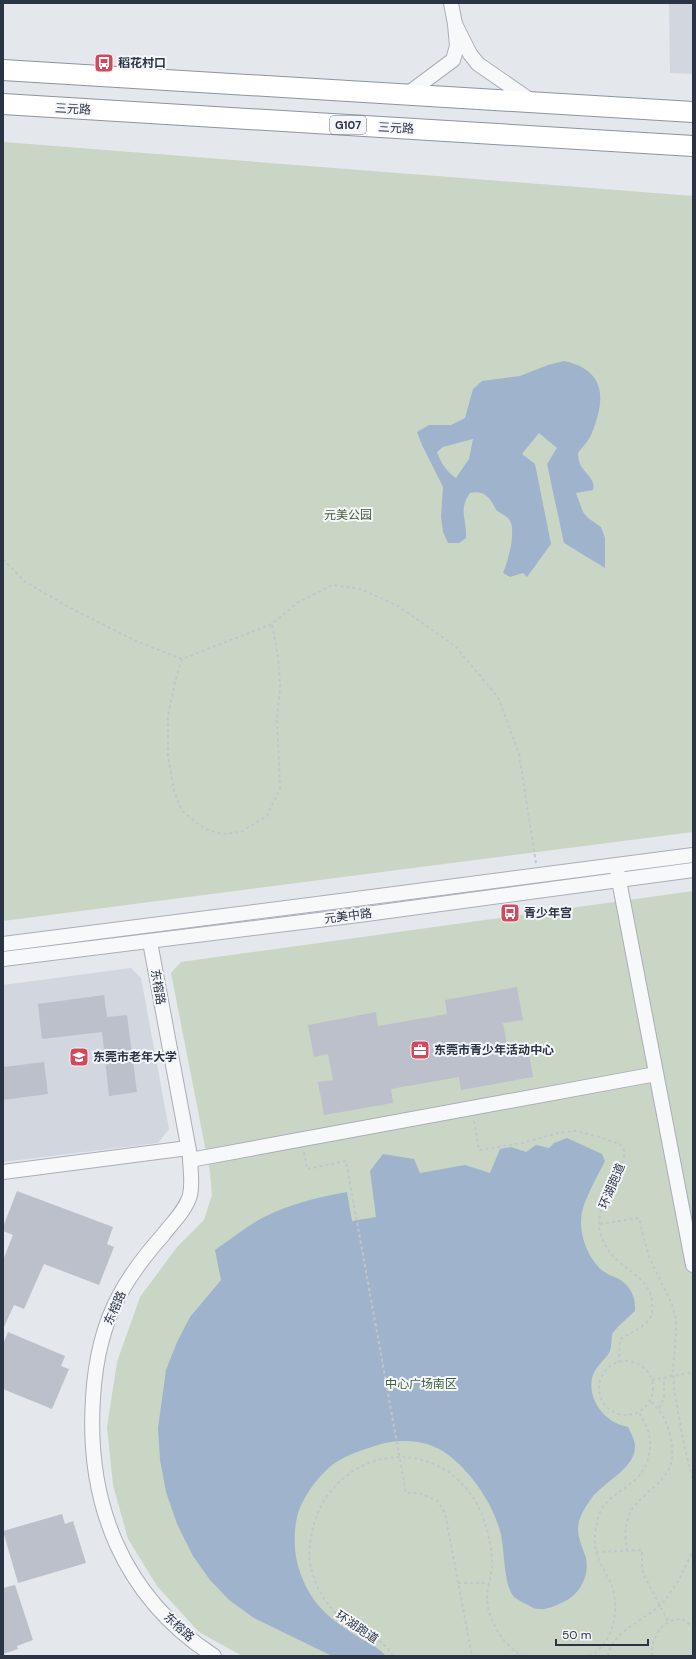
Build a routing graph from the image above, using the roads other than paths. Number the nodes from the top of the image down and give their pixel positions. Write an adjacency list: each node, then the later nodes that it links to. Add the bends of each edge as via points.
1 (452, 3): 2 (street)
2 (455, 24): 4 (street, via 457,46 452,60); 5 (street, via 478,64)
3 (3, 70): 4 (highway)
4 (406, 94): 5 (highway)
5 (533, 102): 7 (highway)
6 (3, 104): 8 (highway, 三元路 / G107)
7 (693, 112)
8 (693, 146)
9 (693, 855): 10 (street, 元美中路)
10 (616, 864): 12 (street); 14 (street, 元美中路)
11 (693, 870): 12 (street, 元美中路)
12 (619, 880): 13 (street, 元美中路); 16 (street)
13 (150, 942): 15 (street, 元美中路); 17 (street, 东榕路)
14 (3, 944)
15 (3, 959)
16 (656, 1074): 17 (street, via 302,1139); 19 (street)
17 (189, 1154): 18 (street); 20 (street, 东榕路, via 192,1178 190,1196 181,1212 131,1276 107,1324 94,1381 92,1444 101,1502 124,1560 143,1590 162,1612)
18 (3, 1172)
19 (693, 1265)
20 (214, 1656)

